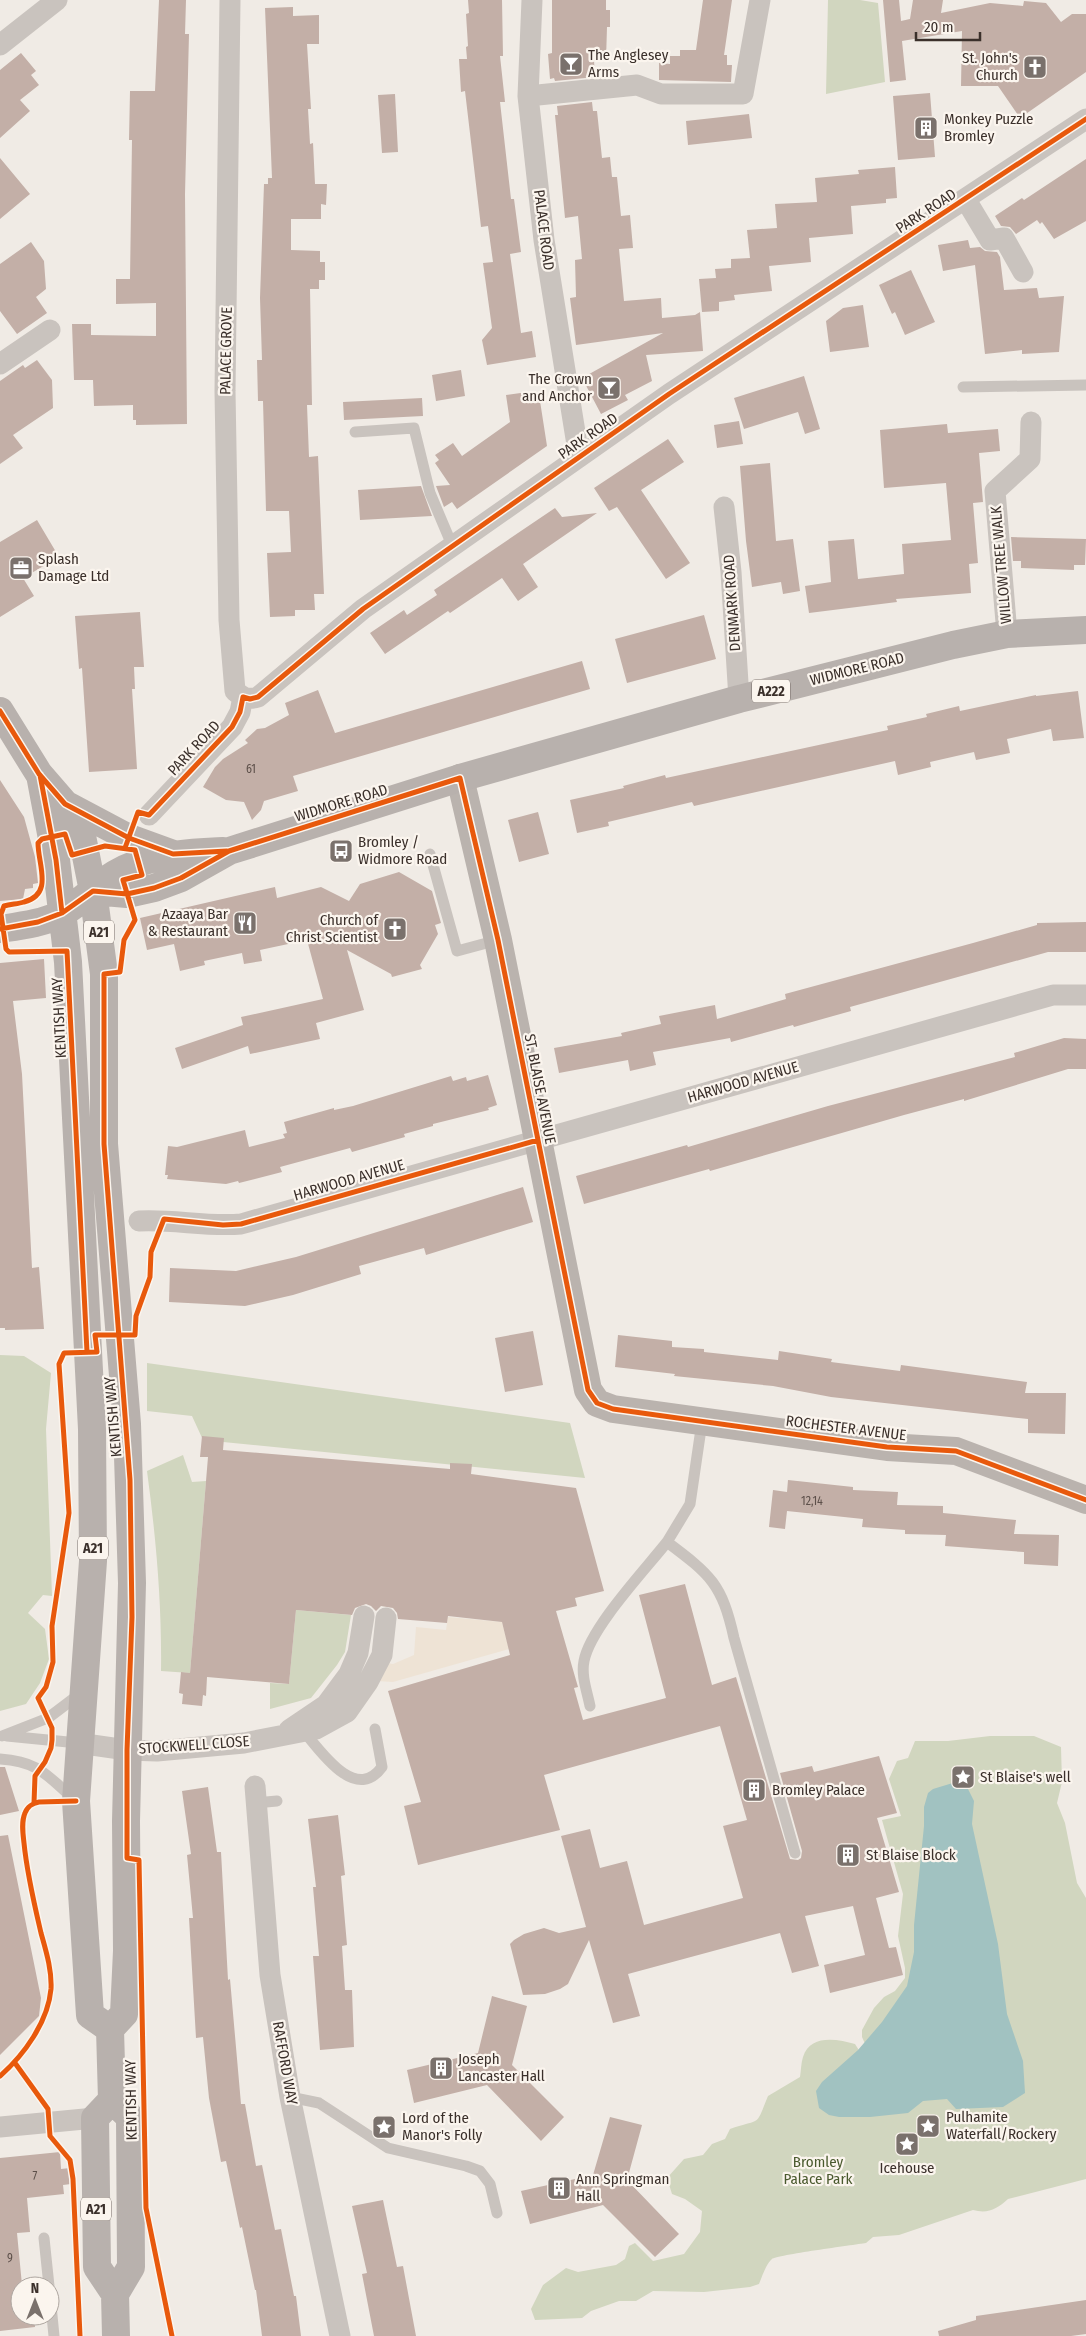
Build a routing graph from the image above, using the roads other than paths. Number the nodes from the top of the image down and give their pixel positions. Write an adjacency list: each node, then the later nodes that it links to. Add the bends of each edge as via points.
1 (230, 0): 21 (street, PALACE GROVE, via 225,381 228,610 235,691)
2 (532, 0): 6 (street, PALACE ROAD)
3 (760, 0): 6 (street, via 743,94 661,94 637,85)
4 (46, 4): 5 (street)
5 (0, 45)
6 (528, 96): 16 (street, PALACE ROAD, via 544,240)
7 (1086, 119): 8 (street, PARK ROAD)
8 (966, 200): 9 (street, via 990,240 1004,238); 16 (street, PARK ROAD, via 677,388)
9 (1023, 272)
10 (50, 330): 11 (street)
11 (0, 364)
12 (1086, 384): 13 (lane)
13 (963, 386)
14 (1031, 422): 20 (street, WILLOW TREE WALK, via 1030,459 995,491)
15 (355, 432): 18 (lane, via 414,428 430,493)
16 (579, 458): 18 (street, PARK ROAD)
17 (724, 507): 22 (street, DENMARK ROAD)
18 (452, 545): 21 (street, PARK ROAD, via 363,609 258,697 250,700)
19 (1086, 630): 20 (main road, WIDMORE ROAD / A222)
20 (1007, 634): 22 (main road, WIDMORE ROAD / A222)
21 (243, 697): 27 (street, PARK ROAD, via 232,727)
22 (739, 700): 25 (main road, WIDMORE ROAD / A222)
23 (0, 711): 24 (main road, A21)
24 (39, 774): 26 (main road, A21); 32 (main road, A21, via 56,860)
25 (460, 778): 28 (main road, WIDMORE ROAD / A222); 34 (street, ST. BLAISE AVENUE)
26 (65, 804): 29 (main road, via 129,838); 31 (main road, A21, via 82,836)
27 (149, 815)
28 (229, 851): 29 (main road, WIDMORE ROAD / A222); 31 (main road, WIDMORE ROAD / A222, via 181,878 154,888 127,894)
29 (173, 854): 31 (main road, WIDMORE ROAD / A222, via 139,863 115,874)
30 (430, 854): 34 (lane, via 457,951)
31 (93, 891): 32 (main road, WIDMORE ROAD / A222); 50 (main road, KENTISH WAY / A21, via 104,974 104,1144 130,1480 132,1618)
32 (62, 913): 33 (main road, WIDMORE ROAD / A222, via 38,922); 44 (main road, KENTISH WAY / A21, via 69,976 94,1482 91,1611)
33 (0, 929)
34 (498, 940): 36 (street, ST. BLAISE AVENUE)
35 (1086, 995): 36 (street, HARWOOD AVENUE, via 1053,996)
36 (538, 1140): 37 (street, HARWOOD AVENUE, via 241,1224 223,1226); 38 (street, ST. BLAISE AVENUE, via 588,1390)
37 (138, 1219)
38 (597, 1403): 39 (street, ROCHESTER AVENUE, via 613,1409)
39 (702, 1422): 40 (street, ROCHESTER AVENUE, via 887,1447 956,1451); 41 (lane, via 690,1504)
40 (1086, 1500)
41 (667, 1542): 45 (lane, via 607,1617 586,1651 583,1675); 55 (lane, via 698,1566 718,1588 727,1607)
42 (364, 1616): 47 (street, STOCKWELL CLOSE, via 358,1653 349,1674 326,1705)
43 (386, 1622): 47 (street, STOCKWELL CLOSE, via 382,1655 368,1682 346,1712 316,1729)
44 (83, 1692): 48 (lane, via 48,1718); 49 (main road, KENTISH WAY / A21)
45 (590, 1706)
46 (375, 1729): 47 (lane, via 382,1767 376,1774 362,1778 351,1778 338,1771)
47 (294, 1730): 50 (street, STOCKWELL CLOSE, via 244,1743 157,1751)
48 (1, 1736): 49 (lane)
49 (78, 1743): 50 (street, STOCKWELL CLOSE); 53 (main road, KENTISH WAY / A21)
50 (127, 1750): 56 (main road, KENTISH WAY / A21, via 124,2014)
51 (0, 1760): 53 (lane, via 30,1763)
52 (255, 1795): 54 (lane); 57 (street, RAFFORD WAY, via 270,1975)
53 (76, 1800): 56 (main road, KENTISH WAY / A21, via 90,2015)
54 (277, 1801)
55 (795, 1853)
56 (110, 2029): 58 (main road, KENTISH WAY / A21)
57 (290, 2096): 60 (lane, via 319,2102 388,2148 480,2171 490,2184); 65 (street, RAFFORD WAY)
58 (103, 2109): 59 (street); 63 (main road, KENTISH WAY / A21, via 97,2267); 63 (main road, KENTISH WAY / A21, via 130,2117 130,2267)
59 (0, 2127)
60 (497, 2213)
61 (44, 2238): 62 (lane)
62 (48, 2276)
63 (115, 2294): 64 (main road)
64 (116, 2336)
65 (340, 2336)

